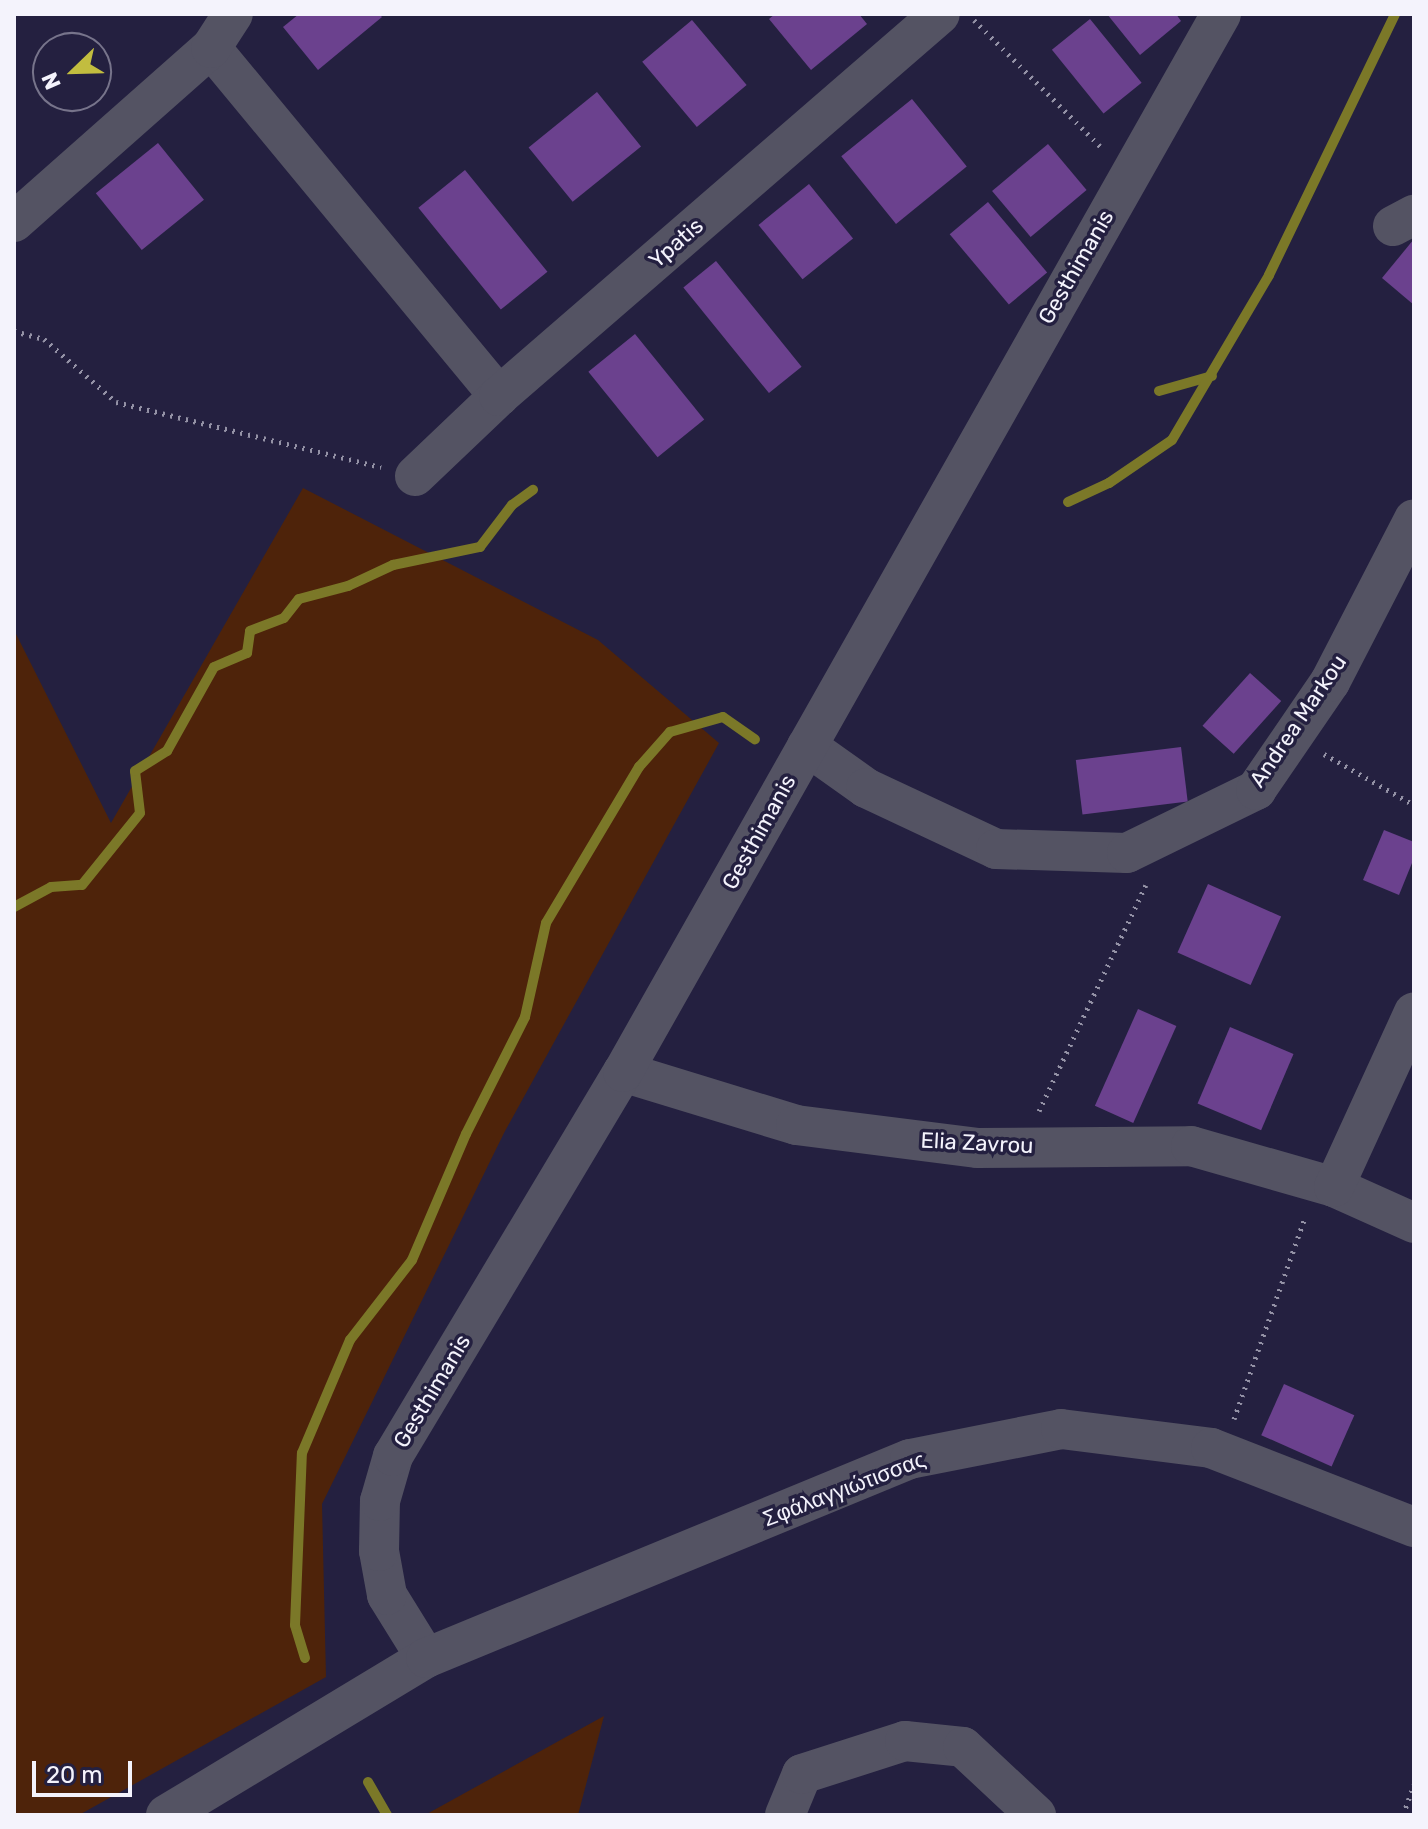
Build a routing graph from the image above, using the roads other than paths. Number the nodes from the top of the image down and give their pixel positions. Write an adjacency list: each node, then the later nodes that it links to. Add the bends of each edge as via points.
1 (233, 14): 4 (street)
2 (940, 14): 6 (street, Ypatis)
3 (1221, 14): 9 (street, Gesthimanis)
4 (211, 48): 5 (street); 6 (street)
5 (14, 222)
6 (499, 396): 7 (street, Ypatis)
7 (415, 476)
8 (1414, 519): 9 (street, Andrea Markou, via 1330,682 1256,790 1127,853 996,849 866,788)
9 (807, 746): 11 (street, Gesthimanis)
10 (1414, 1012): 12 (street)
11 (623, 1072): 12 (street, Elia Zavrou, via 796,1125 977,1148 1191,1146); 15 (street, Gesthimanis, via 393,1456 380,1501 379,1551 387,1595)
12 (1326, 1185): 13 (street, Elia Zavrou)
13 (1414, 1223)
14 (1414, 1527): 15 (street, Σφάλαγγιώτισσας, via 1222,1452 1061,1429 910,1459)
15 (426, 1658): 16 (street, Σφάλαγγιώτισσας)
16 (166, 1815)
17 (785, 1815): 18 (street, via 802,1774 905,1741 963,1747)
18 (1036, 1815)

